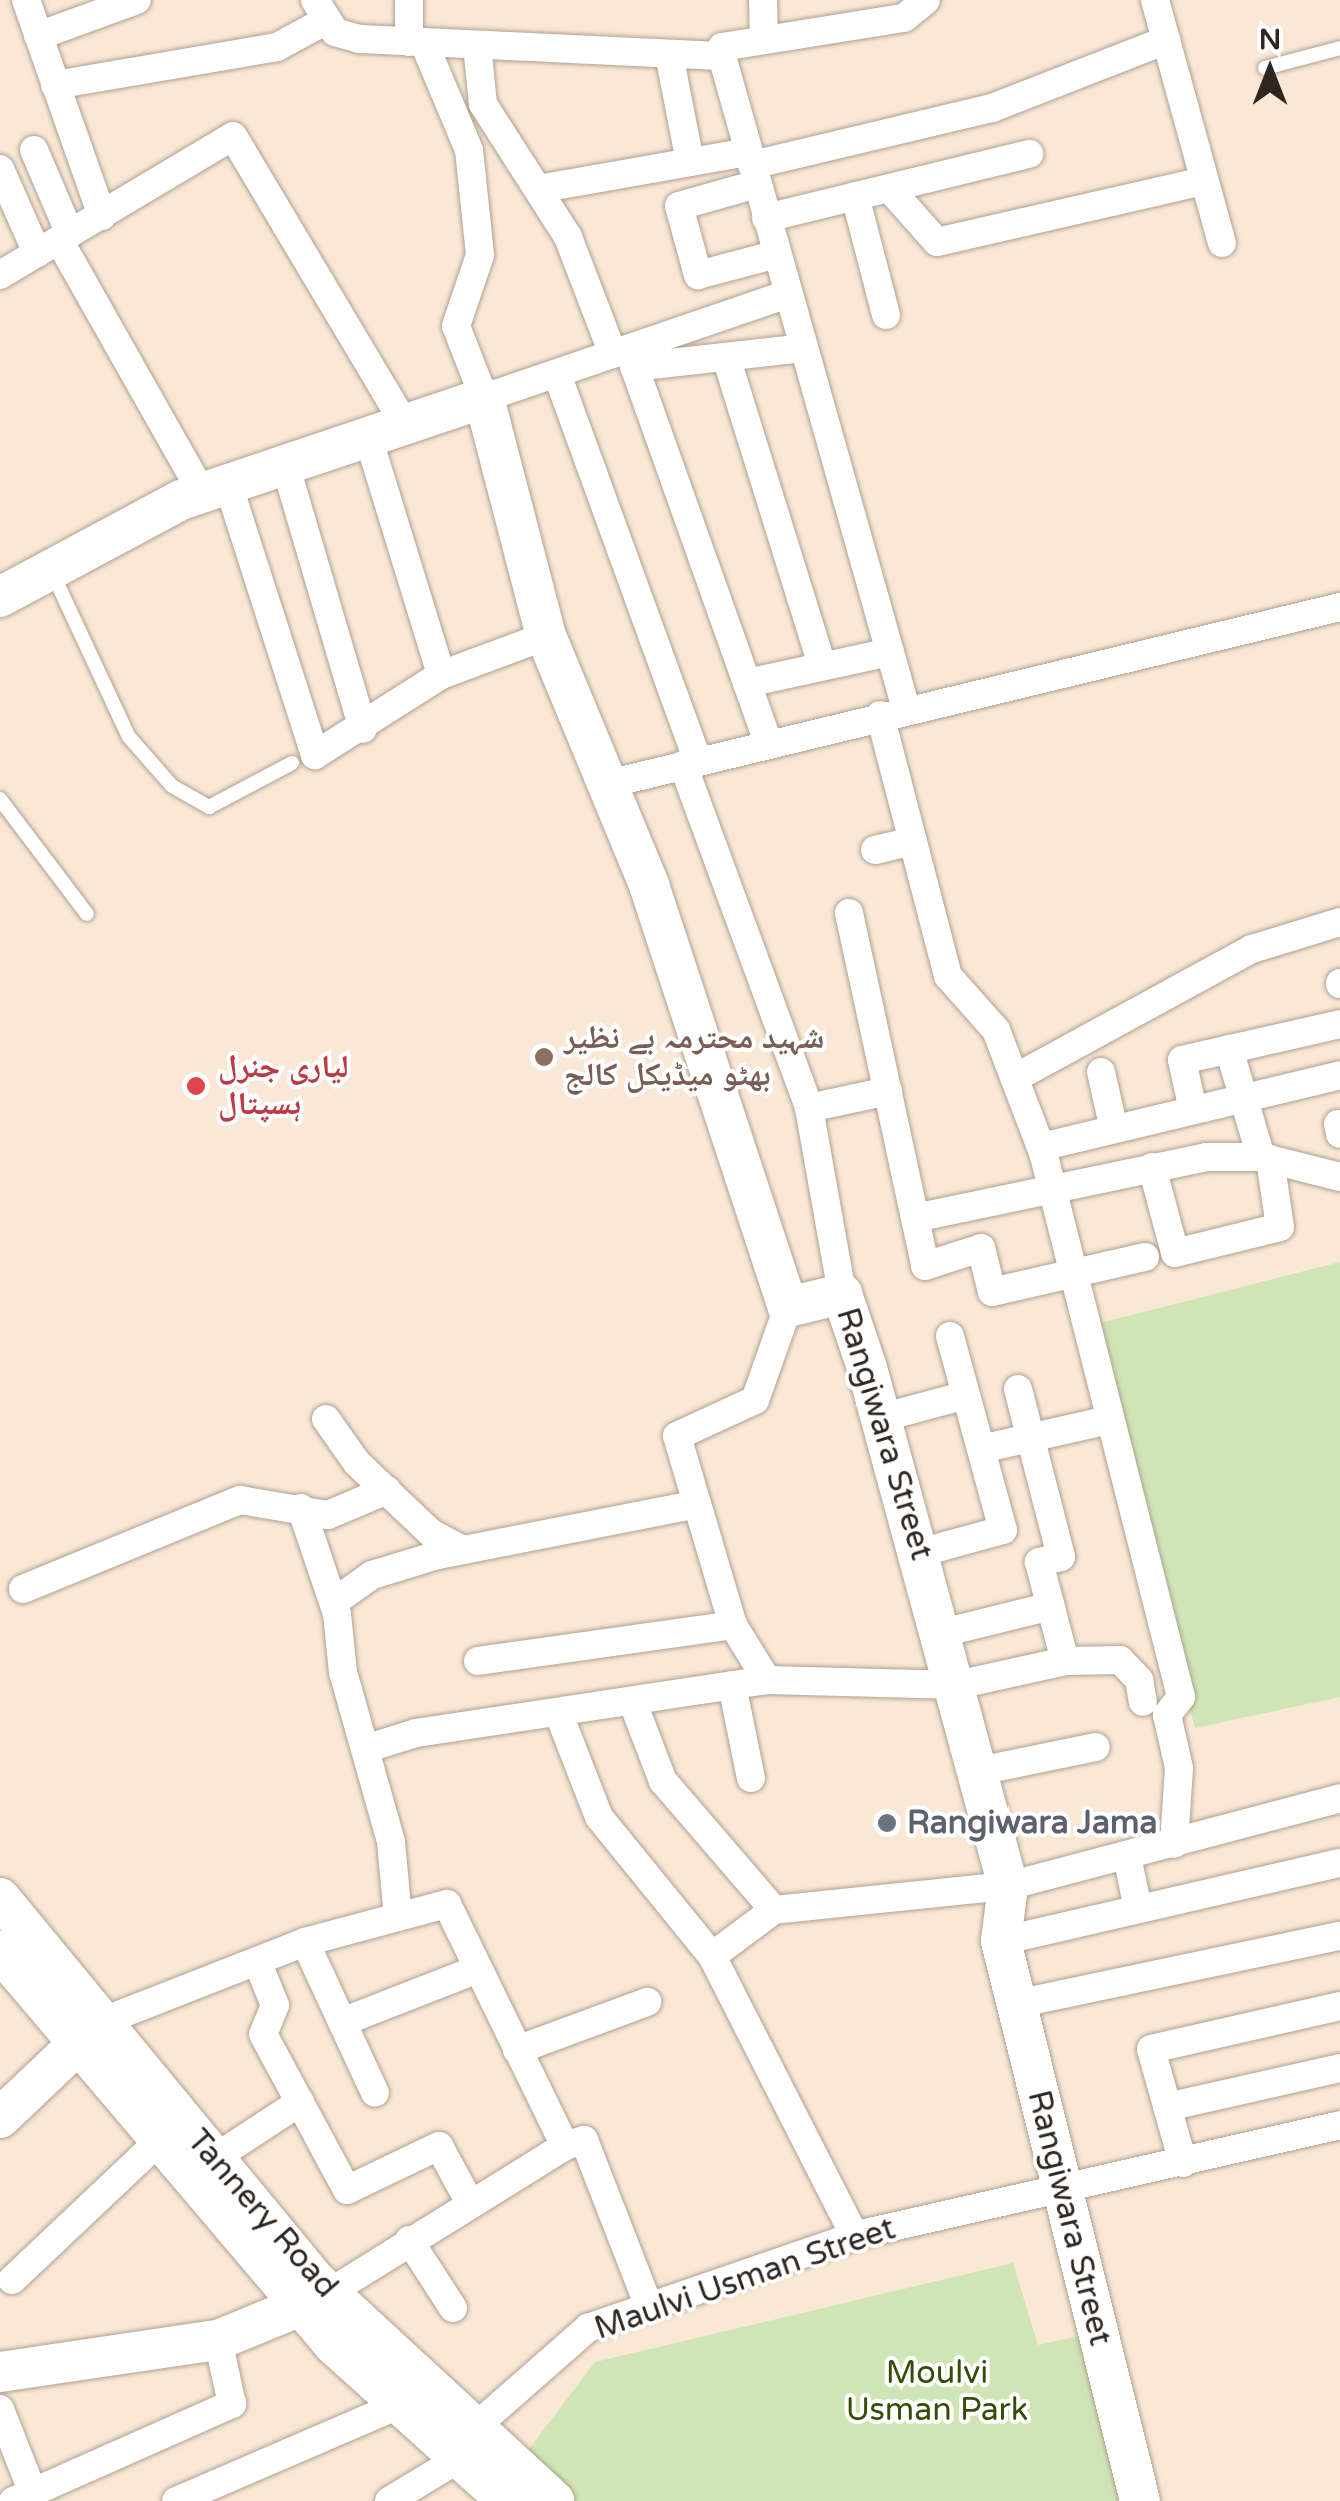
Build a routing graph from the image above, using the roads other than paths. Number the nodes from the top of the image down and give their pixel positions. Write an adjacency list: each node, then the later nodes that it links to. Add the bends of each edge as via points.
1 (26, 0): 8 (street)
2 (137, 0): 8 (street)
3 (409, 0): 11 (street)
4 (763, 0): 9 (street)
5 (926, 0): 9 (street, via 904,18)
6 (1156, 0): 10 (street)
7 (321, 10): 11 (street, via 359,40); 17 (street, via 277,48)
8 (38, 36): 17 (street)
9 (764, 40): 15 (street, via 722,48)
10 (1166, 40): 21 (street, via 992,108); 23 (street)
11 (416, 42): 12 (street); 39 (street, via 470,150 480,256 456,326)
12 (477, 45): 14 (street); 25 (street, via 483,104)
13 (1340, 48): 16 (lane)
14 (669, 54): 15 (street); 20 (street)
15 (722, 56): 21 (street)
16 (1265, 68)
17 (56, 85): 27 (street)
18 (34, 150): 29 (street)
19 (1028, 154): 24 (street)
20 (690, 162): 21 (street); 25 (street)
21 (752, 167): 28 (street); 31 (street, via 679,206 698,275)
22 (0, 170): 29 (street)
23 (1204, 181): 24 (street, via 937,242); 30 (street)
24 (889, 188): 26 (street)
25 (538, 190): 36 (street)
26 (855, 196): 28 (street); 34 (street)
27 (102, 216): 29 (street); 40 (street, via 232,136)
28 (766, 218): 31 (street)
29 (55, 242): 32 (street); 42 (street)
30 (1222, 243)
31 (777, 254): 33 (street)
32 (0, 274)
33 (788, 294): 35 (street); 36 (street)
34 (886, 315)
35 (803, 348): 37 (street); 47 (street)
36 (625, 357): 37 (street); 38 (street); 50 (street)
37 (726, 357): 48 (street)
38 (557, 374): 39 (street); 54 (street)
39 (484, 398): 40 (street); 46 (street, Rangiwara Street)
40 (386, 431): 41 (street); 49 (street)
41 (285, 464): 42 (street); 52 (street)
42 (215, 488): 43 (street); 52 (street, via 314,756)
43 (51, 570): 44 (street); 55 (lane, via 129,738 172,786 209,807)
44 (0, 597)
45 (1340, 607): 51 (street)
46 (546, 636): 49 (street); 56 (street, Rangiwara Street)
47 (890, 652): 48 (street); 51 (street)
48 (822, 665): 50 (street)
49 (441, 675): 52 (street)
50 (747, 682): 53 (street)
51 (893, 712): 53 (street); 58 (street)
52 (363, 729)
53 (768, 743): 54 (street)
54 (691, 763): 56 (street); 70 (street)
55 (292, 764)
56 (612, 782): 82 (street, Rangiwara Street)
57 (0, 800): 61 (lane)
58 (913, 841): 59 (street); 67 (street, via 948,976 996,1030)
59 (875, 850)
60 (849, 913): 68 (street)
61 (86, 914)
62 (1340, 922): 67 (street, via 1252,949)
63 (1340, 1024): 64 (street)
64 (1230, 1049): 69 (street); 71 (street, via 1182,1060)
65 (1101, 1072): 72 (street)
66 (1340, 1075): 69 (street)
67 (1015, 1078): 73 (street)
68 (888, 1091): 70 (street); 78 (street)
69 (1242, 1098): 71 (street); 74 (street)
70 (809, 1108): 81 (street)
71 (1192, 1110): 72 (street)
72 (1114, 1130): 73 (street)
73 (1041, 1147): 77 (street)
74 (1265, 1158): 75 (street); 75 (street, via 1280,1227 1175,1253); 76 (street)
75 (1152, 1167): 77 (street)
76 (1340, 1177)
77 (1050, 1188): 78 (street); 80 (street)
78 (915, 1218): 80 (street, via 925,1266 982,1248 992,1292)
79 (1146, 1256): 80 (street)
80 (1070, 1273): 88 (street)
81 (842, 1294): 82 (street, Rangiwara Street); 86 (street, Rangiwara Street)
82 (788, 1306): 92 (street, via 755,1400 677,1436)
83 (950, 1336): 85 (street)
84 (1018, 1389): 89 (street)
85 (966, 1395): 86 (street); 90 (street)
86 (882, 1418): 95 (street, Rangiwara Street)
87 (326, 1419): 91 (street)
88 (1108, 1420): 89 (street); 114 (street, via 1182,1696 1167,1715 1179,1768)
89 (1031, 1438): 90 (street); 98 (street, via 1061,1557 1039,1562)
90 (982, 1449): 95 (street, via 1003,1530)
91 (387, 1490): 93 (street, via 328,1514); 94 (street)
92 (693, 1504): 94 (street); 99 (street)
93 (301, 1508): 96 (street, via 240,1500); 97 (street)
94 (463, 1550): 97 (street, via 372,1575)
95 (919, 1553): 100 (street, Rangiwara Street)
96 (24, 1588)
97 (334, 1602): 110 (street)
98 (1051, 1606): 100 (street); 102 (street)
99 (734, 1625): 101 (street); 103 (street)
100 (942, 1633): 105 (street, Rangiwara Street)
101 (478, 1661)
102 (1065, 1661): 105 (street); 106 (street, via 1120,1660 1139,1680)
103 (767, 1680): 104 (street); 105 (street)
104 (732, 1686): 107 (street); 112 (street)
105 (957, 1686): 111 (street, Rangiwara Street)
106 (1143, 1702)
107 (634, 1703): 108 (street); 120 (street, via 662,1781)
108 (560, 1717): 110 (street, via 416,1733); 126 (street, via 600,1817)
109 (1096, 1746): 111 (street)
110 (364, 1749): 121 (street, via 391,1842)
111 (978, 1770): 117 (street, Rangiwara Street)
112 (752, 1778)
113 (1340, 1798): 114 (street)
114 (1174, 1844): 115 (street)
115 (1126, 1856): 117 (street); 119 (street)
116 (1340, 1862): 119 (street)
117 (1008, 1886): 120 (street); 123 (street, Rangiwara Street)
118 (0, 1898): 133 (street, Tannery Road)
119 (1138, 1909): 123 (street)
120 (774, 1910): 126 (street)
121 (398, 1917): 124 (street); 128 (street, via 446,1904)
122 (1340, 1936): 130 (street)
123 (1001, 1941): 130 (street, Rangiwara Street)
124 (305, 1942): 127 (street); 132 (street)
125 (0, 1951): 133 (street, Tannery Road)
126 (712, 1956): 147 (street)
127 (257, 1961): 133 (street); 138 (street, via 275,2005 263,2034)
128 (478, 1969): 132 (street); 134 (street)
129 (647, 2002): 134 (street)
130 (1016, 2004): 145 (street, Rangiwara Street)
131 (1340, 2006): 139 (street, via 1151,2049)
132 (342, 2022): 136 (street)
133 (89, 2032): 137 (street); 141 (street, Tannery Road); 143 (street, Tannery Road)
134 (518, 2050): 142 (street)
135 (1340, 2068): 139 (street)
136 (375, 2094)
137 (3, 2101)
138 (300, 2102): 143 (street); 146 (street, via 347,2190 439,2146)
139 (1167, 2107): 144 (street)
140 (1340, 2125): 144 (street, Maulvi Usman Street)
141 (159, 2141): 149 (street); 150 (street, Tannery Road)
142 (565, 2146): 146 (street); 151 (street, via 584,2140)
143 (213, 2159): 150 (street, Tannery Road)
144 (1183, 2162): 145 (street, Maulvi Usman Street)
145 (1062, 2191): 147 (street, Maulvi Usman Street); 165 (street, Rangiwara Street)
146 (470, 2203): 148 (street)
147 (855, 2236): 151 (street, Maulvi Usman Street)
148 (409, 2240): 150 (street); 152 (street)
149 (12, 2280)
150 (315, 2300): 153 (street); 157 (street, Tannery Road); 159 (street, Tannery Road)
151 (650, 2307): 159 (street, Maulvi Usman Street, via 588,2328)
152 (453, 2308)
153 (218, 2340): 154 (street); 160 (street, via 232,2404)
154 (71, 2365): 155 (street); 156 (street)
155 (0, 2372)
156 (0, 2395)
157 (394, 2407): 159 (street, Tannery Road); 161 (street)
158 (0, 2409): 160 (street)
159 (464, 2444): 162 (street, Maulvi Usman Street); 163 (street, Tannery Road); 164 (street, Tannery Road)
160 (23, 2497)
161 (176, 2501)
162 (390, 2501)
163 (507, 2501)
164 (554, 2501)
165 (1140, 2501)

